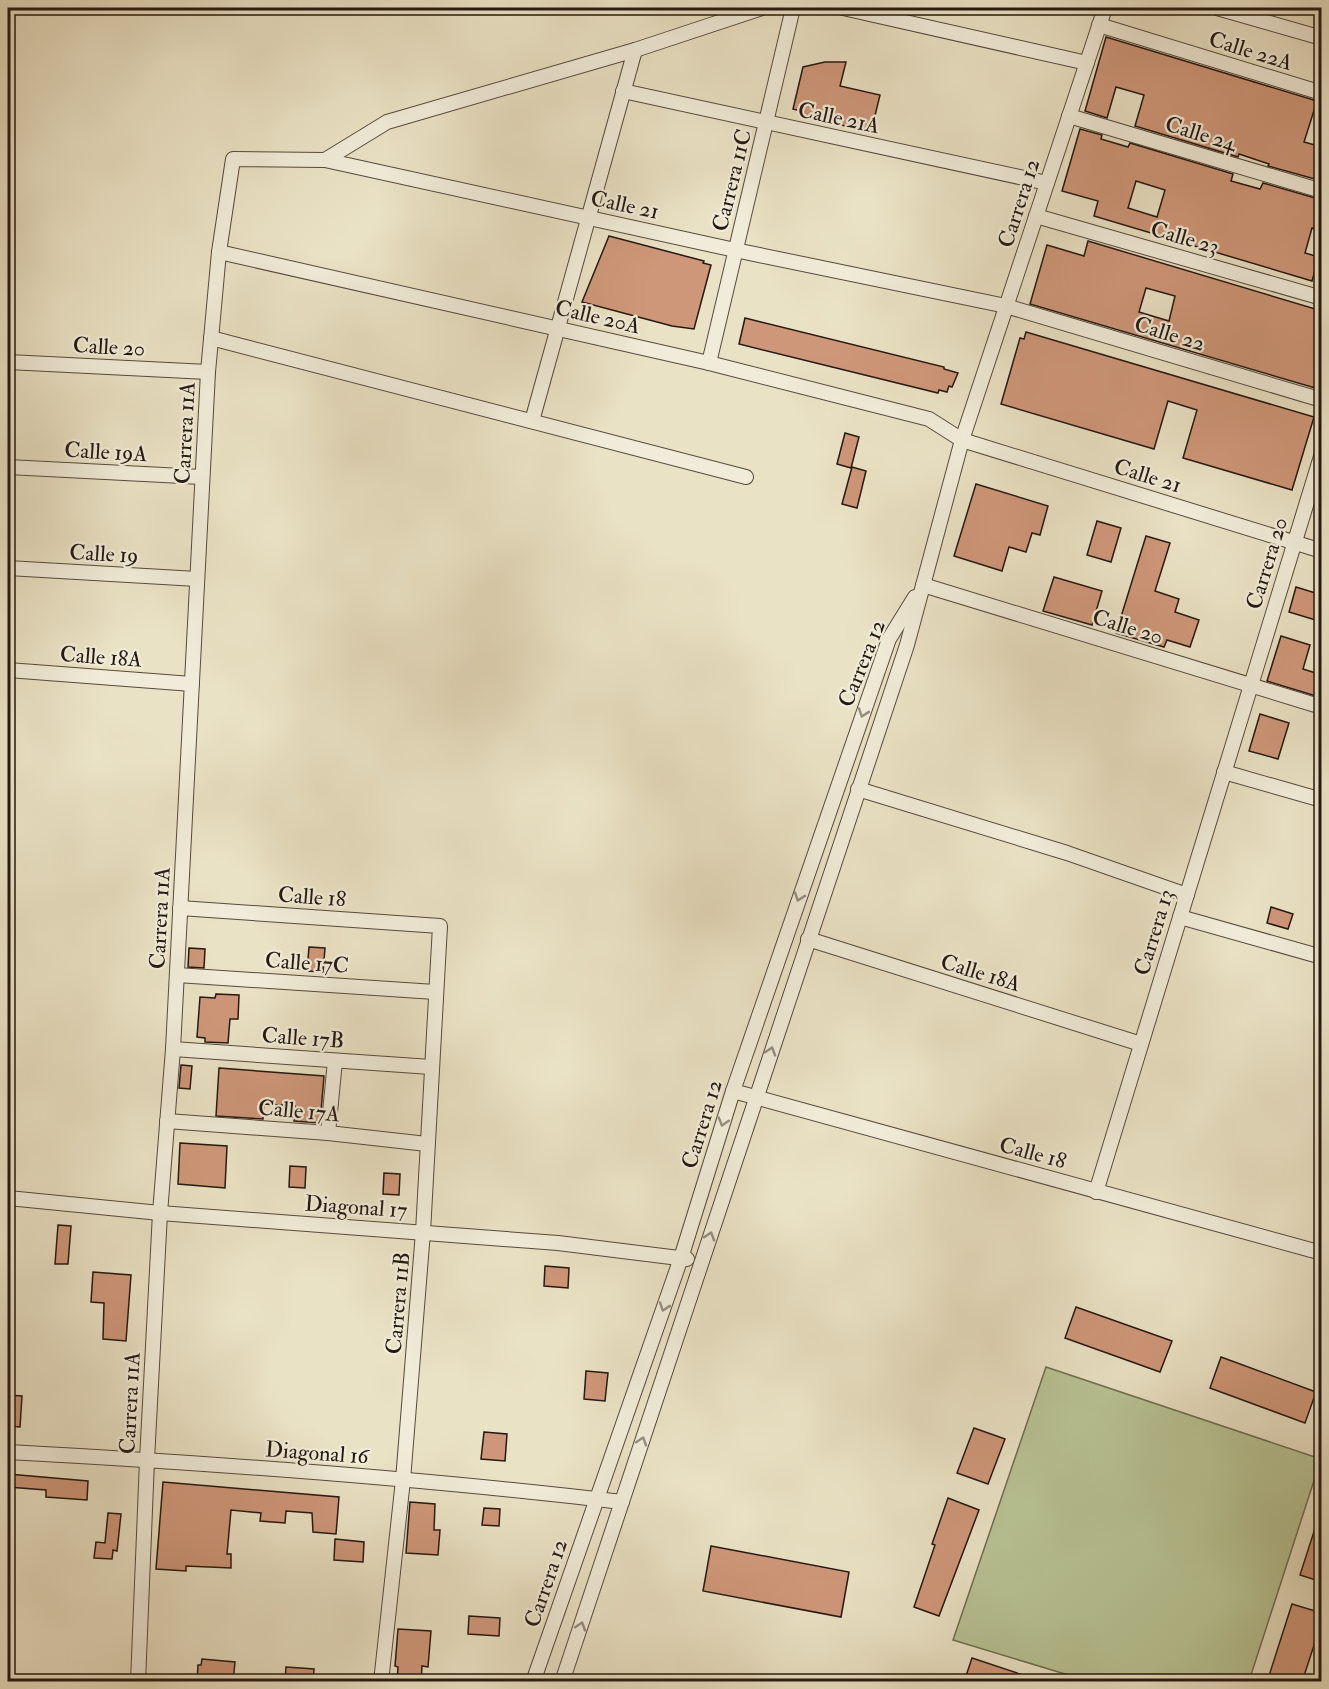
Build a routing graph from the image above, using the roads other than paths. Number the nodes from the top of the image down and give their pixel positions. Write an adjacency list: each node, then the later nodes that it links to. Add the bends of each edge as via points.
1 (762, 8): 8 (street)
2 (793, 8): 13 (street, Carrera 11C)
3 (843, 8): 9 (street)
4 (1105, 8): 6 (street, Carrera 12)
5 (1217, 8): 7 (street)
6 (1099, 25): 9 (street, Carrera 12); 11 (street, Calle 22A)
7 (1322, 38)
8 (635, 50): 10 (street); 15 (street, via 387,122)
9 (1087, 63): 12 (street, Carrera 12)
10 (623, 91): 13 (street, Calle 21A); 19 (street)
11 (1322, 93)
12 (1069, 116): 16 (street, Carrera 12); 17 (street, Calle 24)
13 (767, 122): 16 (street, Calle 21A); 20 (street, Carrera 11C)
14 (233, 159): 15 (street, Calle 21); 21 (street, Carrera 11A)
15 (325, 160): 19 (street, Calle 21)
16 (1047, 183): 18 (street, Carrera 12)
17 (1322, 191)
18 (1036, 216): 22 (street, Calle 23); 23 (street, Carrera 12)
19 (588, 218): 20 (street, Calle 21); 24 (street)
20 (735, 250): 23 (street, Calle 21); 27 (street, Carrera 11C)
21 (219, 252): 24 (street, Calle 20A); 25 (street, Carrera 11A)
22 (1322, 298)
23 (1006, 306): 29 (street, Calle 22); 31 (street, Carrera 12)
24 (557, 329): 27 (street, Calle 20A); 30 (street)
25 (211, 338): 28 (street, Carrera 11A); 30 (street)
26 (8, 362): 28 (street, Calle 20)
27 (709, 363): 31 (street, Calle 20A, via 928,419)
28 (208, 372): 34 (street, Carrera 11A)
29 (1322, 400)
30 (532, 421): 35 (street)
31 (962, 440): 36 (street, Calle 21); 40 (street, Carrera 12)
32 (1322, 453): 36 (street, Carrera 20)
33 (8, 467): 34 (street, Calle 19A)
34 (202, 477): 39 (street, Carrera 11A)
35 (746, 477)
36 (1294, 543): 37 (street, Calle 21); 43 (street, Carrera 20)
37 (1322, 551)
38 (8, 568): 39 (street, Calle 19)
39 (197, 579): 42 (street, Carrera 11A)
40 (923, 585): 43 (street, Calle 20); 46 (street, Carrera 12); 60 (street, Carrera 12, one-way to 60, via 889,639)
41 (8, 670): 42 (street, Calle 18A)
42 (192, 684): 49 (street, Carrera 11A)
43 (1251, 685): 44 (street, Calle 20); 45 (street, Carrera 13)
44 (1322, 707)
45 (1224, 772): 47 (street); 48 (street, Carrera 13)
46 (858, 789): 48 (street, via 1067,853); 52 (street, Carrera 12)
47 (1322, 800)
48 (1187, 895): 50 (street, Carrera 13)
49 (180, 908): 51 (street, Calle 18); 54 (street, Carrera 11A)
50 (1180, 917): 53 (street); 56 (street, Carrera 13)
51 (440, 926): 55 (street, Carrera 11B)
52 (808, 939): 56 (street, Calle 18A); 61 (street, Carrera 12, one-way to 52)
53 (1322, 957)
54 (177, 975): 55 (street, Calle 17C); 57 (street, Carrera 11A)
55 (435, 992): 59 (street, Carrera 11B)
56 (1141, 1044): 65 (street, Carrera 13)
57 (173, 1049): 58 (street, Calle 17B); 62 (street, Carrera 11A)
58 (335, 1061): 59 (street, Calle 17B); 63 (street)
59 (431, 1067): 64 (street, Carrera 11B)
60 (733, 1091): 61 (street, Calle 18); 70 (street, Carrera 12, one-way to 70)
61 (755, 1098): 65 (street, Calle 18); 71 (street, Carrera 12, one-way to 61)
62 (167, 1121): 63 (street, Calle 17A); 67 (street, Carrera 11A)
63 (328, 1133): 64 (street, Calle 17A)
64 (427, 1144): 68 (street, Carrera 11B)
65 (1096, 1191): 69 (street, Calle 18)
66 (8, 1198): 67 (street, Diagonal 17)
67 (160, 1213): 68 (street, Diagonal 17); 73 (street, Carrera 11A)
68 (423, 1232): 70 (street, Diagonal 17); 74 (street, Carrera 11B)
69 (1322, 1253)
70 (681, 1258): 71 (street, Diagonal 17); 75 (street, Carrera 12, one-way to 75)
71 (701, 1261): 76 (street, Carrera 12, one-way to 71)
72 (8, 1452): 73 (street, Diagonal 16)
73 (147, 1460): 74 (street, Diagonal 16); 77 (street, Carrera 11A)
74 (403, 1480): 75 (street, Diagonal 16); 78 (street, Carrera 11B)
75 (596, 1499): 76 (street, Diagonal 16); 79 (street, Carrera 12)
76 (622, 1502): 80 (street, Carrera 12, one-way to 76)
77 (138, 1682)
78 (381, 1682)
79 (533, 1682)
80 (562, 1682)

